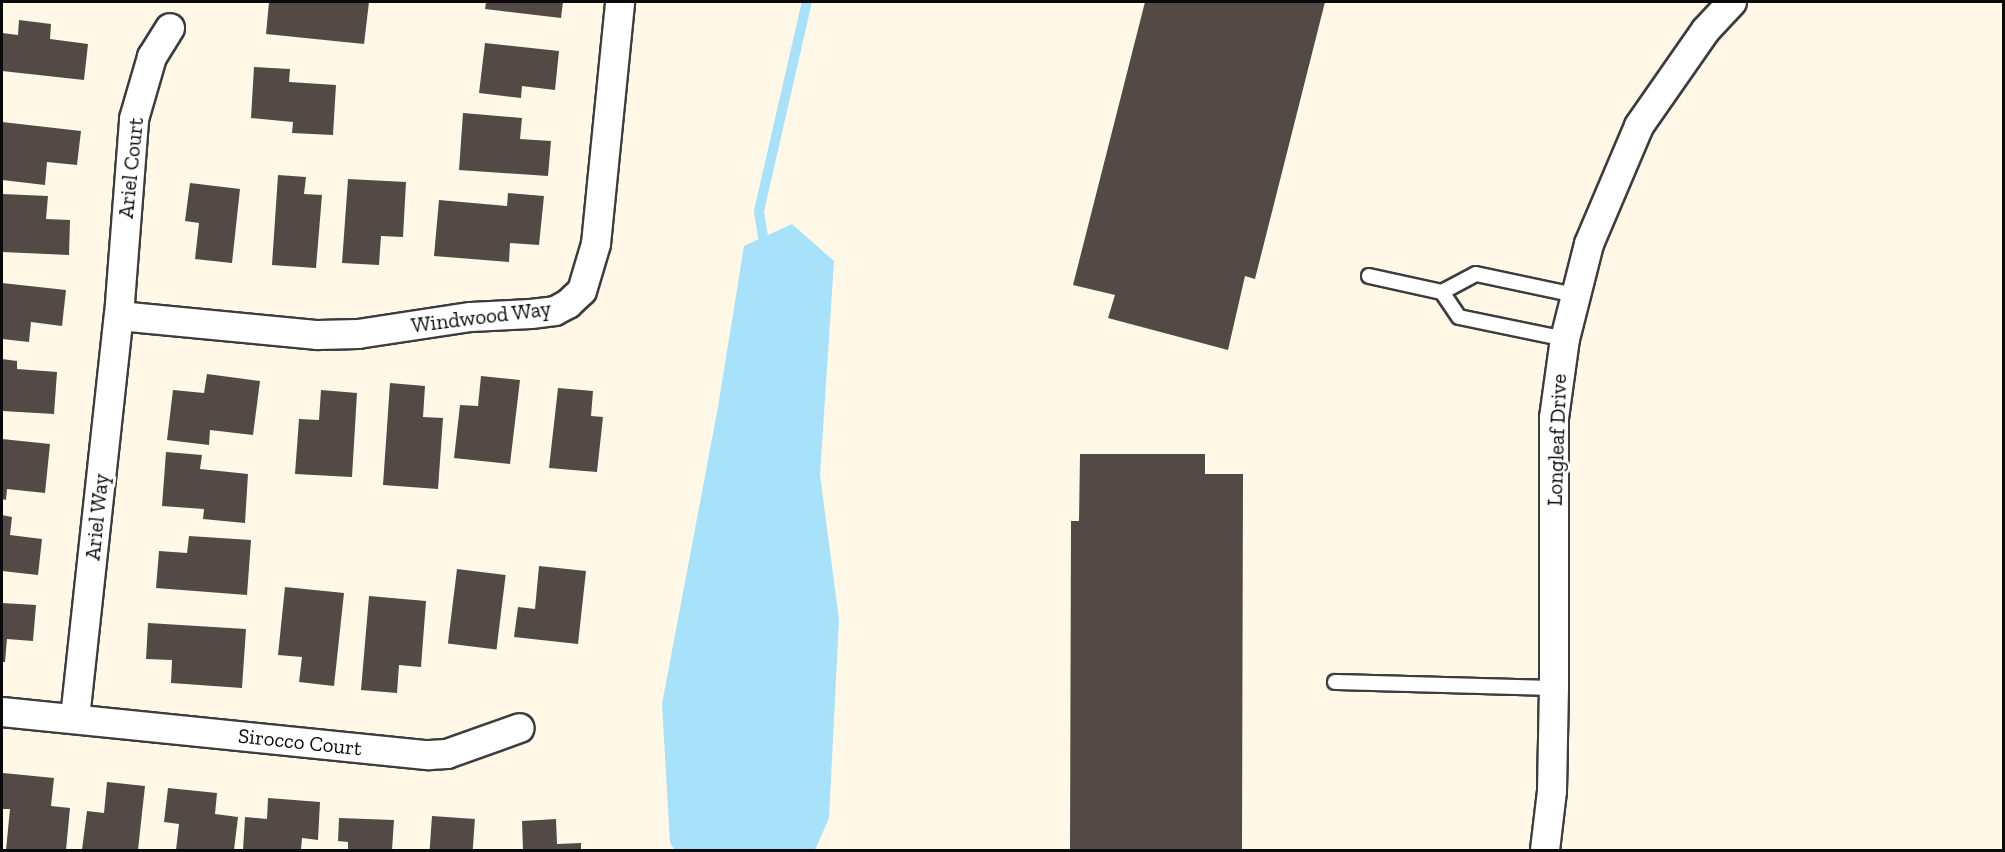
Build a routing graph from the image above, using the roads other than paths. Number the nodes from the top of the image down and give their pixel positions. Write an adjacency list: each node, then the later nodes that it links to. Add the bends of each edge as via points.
1 (620, 2): 7 (street, Windwood Way, via 596,244 582,291 567,304 555,311 471,317 358,334 318,335)
2 (1732, 2): 6 (street, Longleaf Drive, via 1706,30 1639,126 1589,244)
3 (170, 28): 7 (street, Ariel Court, via 152,57 134,119)
4 (1369, 276): 5 (lane)
5 (1442, 292): 6 (lane, via 1476,274); 8 (lane, via 1459,317)
6 (1575, 295): 8 (street, Longleaf Drive)
7 (119, 316): 12 (street, Ariel Way)
8 (1565, 339): 10 (street, Longleaf Drive, via 1554,418)
9 (1335, 682): 10 (lane)
10 (1554, 688): 14 (street, Longleaf Drive, via 1552,792)
11 (2, 712): 12 (street, Sirocco Court)
12 (75, 718): 13 (street, Sirocco Court, via 429,755 447,754)
13 (520, 728)
14 (1545, 850)

